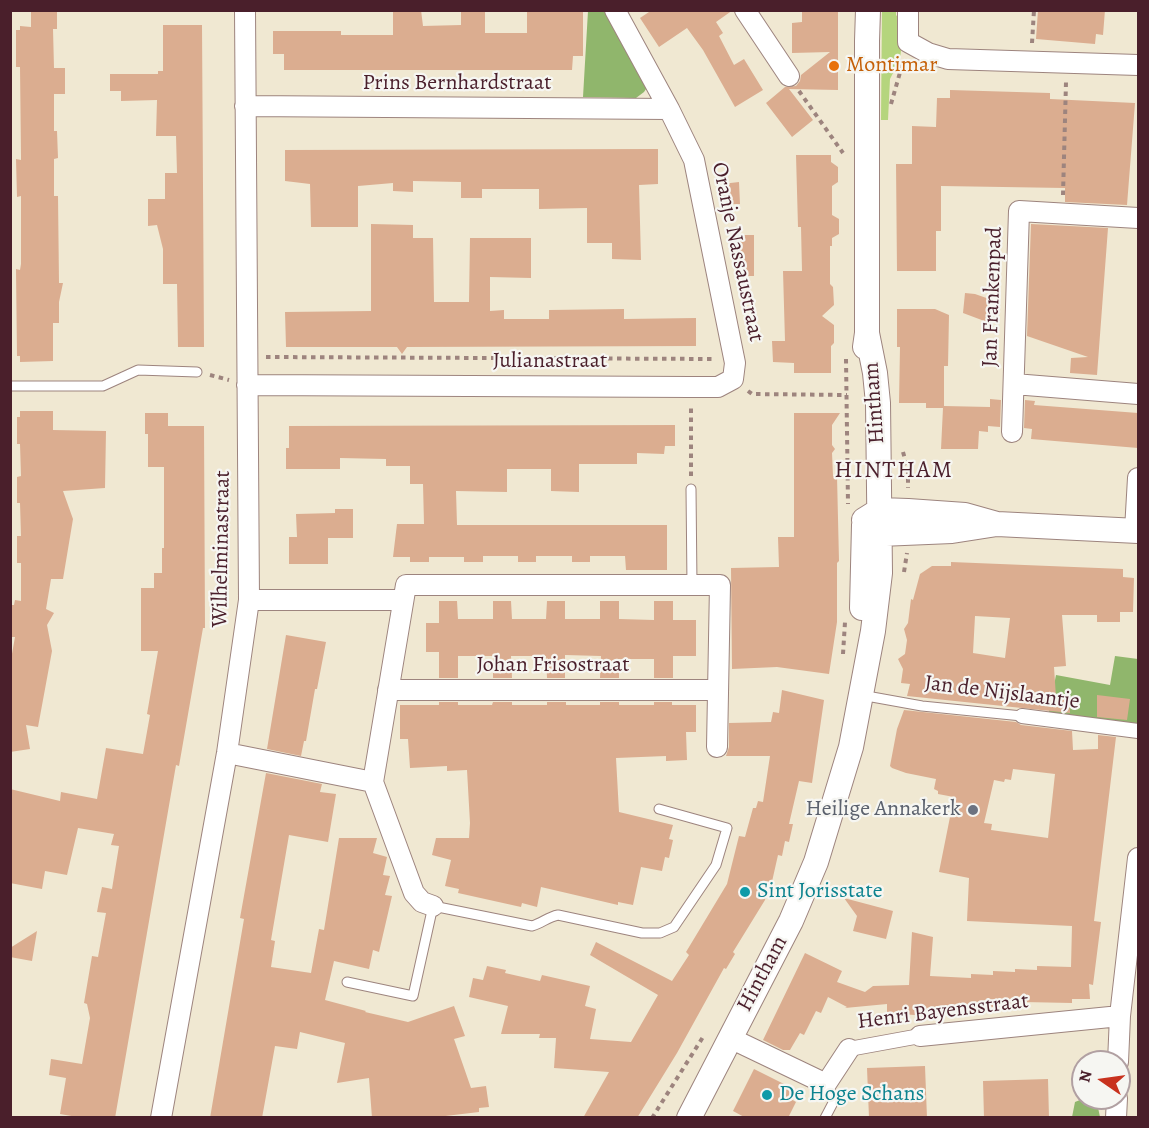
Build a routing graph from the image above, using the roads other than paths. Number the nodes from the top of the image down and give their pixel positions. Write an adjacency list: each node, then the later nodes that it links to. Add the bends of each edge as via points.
1 (245, 10): 8 (street, Wilhelminastraat)
2 (615, 10): 9 (street, Oranje Nassaustraat)
3 (745, 10): 7 (street)
4 (866, 10): 20 (street, Hintham, via 867,333 861,374)
5 (908, 10): 6 (street, via 908,42 948,59)
6 (1138, 64)
7 (789, 76)
8 (245, 106): 9 (street, Prins Bernhardstraat); 13 (street, Wilhelminastraat)
9 (669, 109): 11 (street, Oranje Nassaustraat, via 694,160)
10 (1138, 218): 14 (street, Jan Frankenpad, via 1019,211)
11 (734, 371): 13 (street, Julianastraat, via 718,387)
12 (197, 372): 15 (lane, via 138,370 103,386)
13 (238, 383): 23 (street, Wilhelminastraat)
14 (1014, 384): 16 (street); 17 (street, Jan Frankenpad)
15 (10, 386)
16 (1138, 394)
17 (1012, 432)
18 (1138, 478): 21 (street)
19 (691, 489): 22 (lane)
20 (868, 519): 21 (street, via 965,515 997,524); 27 (street, Hintham)
21 (1137, 530)
22 (692, 585): 24 (street, via 406,585); 26 (street, via 720,585)
23 (249, 600): 24 (street); 31 (street, Wilhelminastraat)
24 (403, 600): 25 (street)
25 (388, 690): 26 (street, Johan Frisostraat); 32 (street)
26 (718, 690): 30 (street)
27 (861, 691): 28 (lane, Jan de Nijslaantje, via 922,706); 39 (street, Hintham, via 851,747 816,862 791,921)
28 (1022, 716): 29 (street, Jan de Nijslaantje)
29 (1138, 731)
30 (717, 747)
31 (227, 753): 32 (street); 43 (street, Wilhelminastraat)
32 (373, 782): 35 (street, via 414,893)
33 (659, 809): 35 (lane, via 727,828 716,865 674,927 660,933 642,933 558,915 532,926)
34 (1138, 858): 37 (street)
35 (433, 906): 36 (lane, via 413,996)
36 (347, 982)
37 (1120, 1016): 38 (street, Henri Bayensstraat); 41 (street)
38 (920, 1036): 40 (street, Henri Bayensstraat)
39 (730, 1038): 42 (street); 44 (street, Hintham)
40 (849, 1049): 42 (street, Henri Bayensstraat)
41 (1119, 1050)
42 (826, 1084): 45 (lane, via 835,1099)
43 (161, 1118)
44 (689, 1118)
45 (825, 1118)

